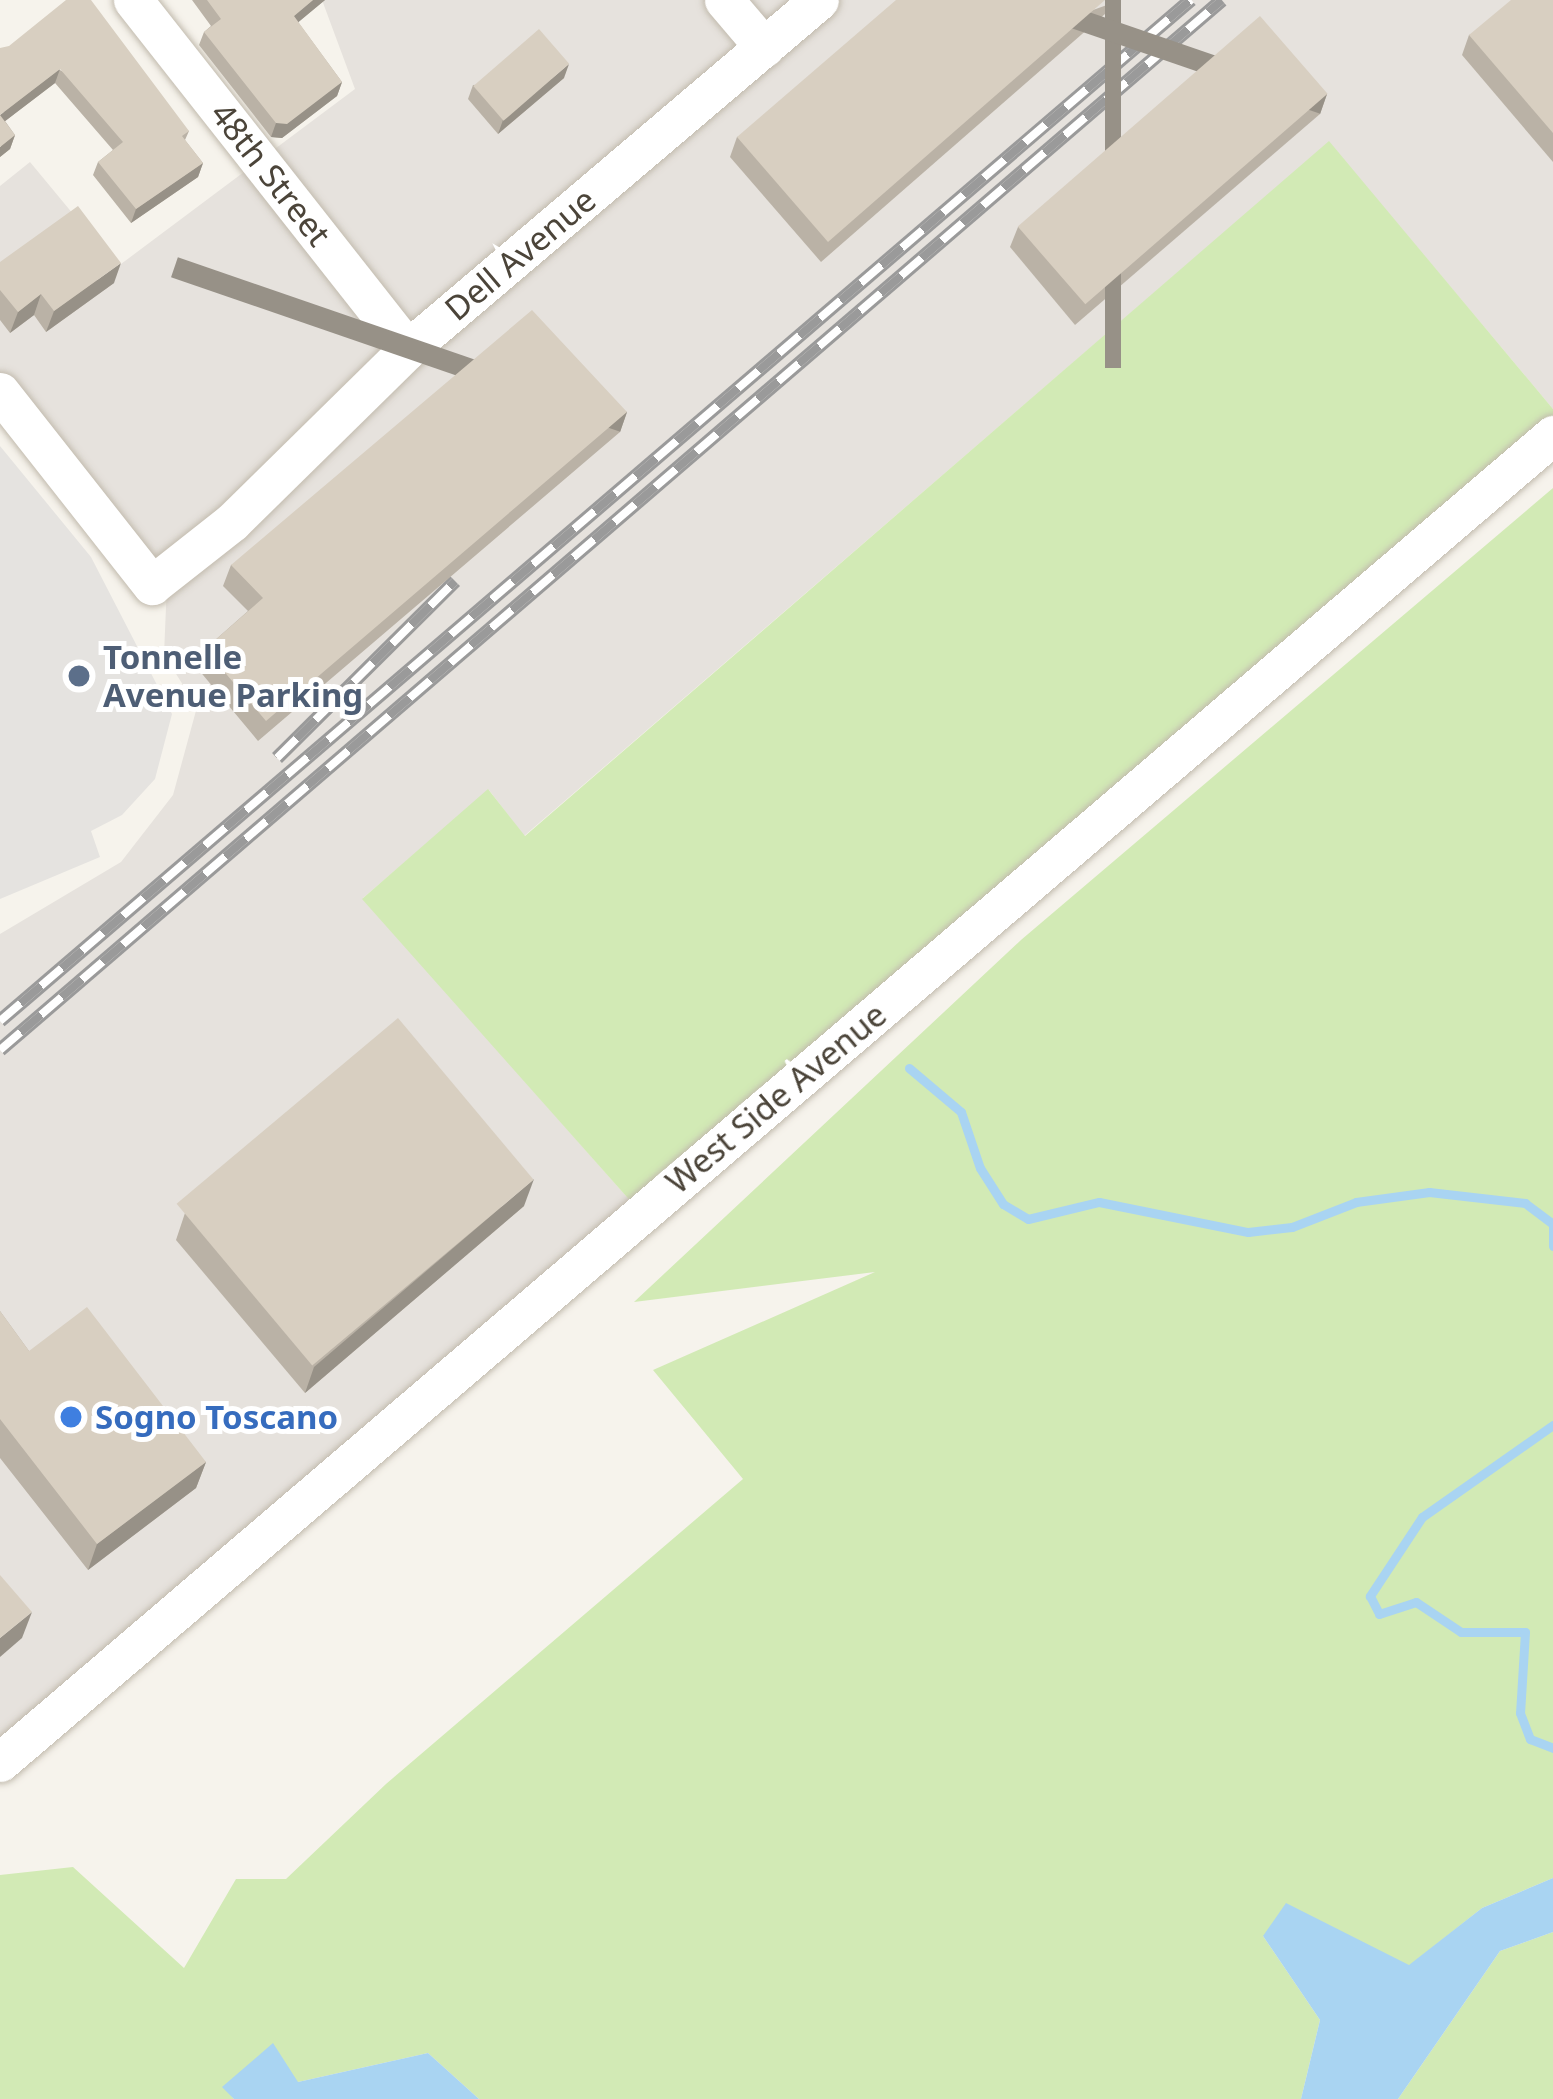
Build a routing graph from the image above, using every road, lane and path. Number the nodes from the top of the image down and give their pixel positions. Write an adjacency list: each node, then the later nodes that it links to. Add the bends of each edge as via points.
1 (133, 0): 5 (street, 48th Street)
2 (724, 0): 4 (street)
3 (819, 0): 4 (street, Dell Avenue)
4 (764, 47): 5 (street, Dell Avenue)
5 (408, 349): 6 (street, Dell Avenue, via 232,522 152,585)
6 (0, 392)
7 (1553, 435): 8 (street, West Side Avenue)
8 (0, 1762)

